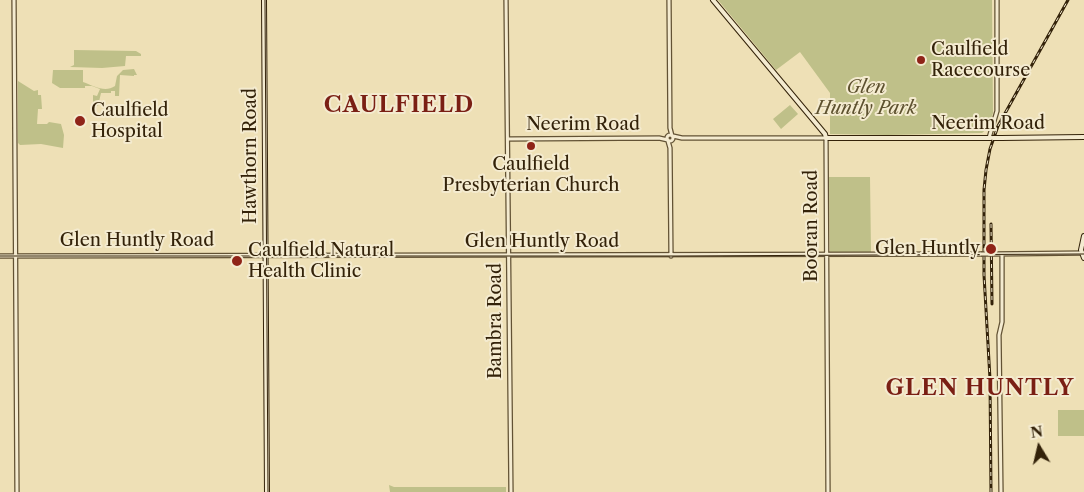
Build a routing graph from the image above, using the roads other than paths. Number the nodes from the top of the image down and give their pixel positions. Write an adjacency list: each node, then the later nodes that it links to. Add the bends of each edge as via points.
1 (14, 0): 15 (street)
2 (264, 0): 16 (main road, Hawthorn Road)
3 (506, 0): 11 (street, Bambra Road)
4 (669, 0): 7 (street)
5 (713, 0): 8 (main road)
6 (997, 0): 9 (street, via 997,111)
7 (670, 138): 8 (street, Neerim Road); 11 (street, Neerim Road); 20 (street)
8 (826, 138): 9 (main road, Neerim Road); 18 (street, Booran Road)
9 (991, 138): 10 (main road, Neerim Road, bridge)
10 (1084, 138)
11 (508, 139): 17 (street, Bambra Road)
12 (1084, 236): 13 (main road)
13 (1083, 253): 14 (street, Glen Huntly Road); 21 (main road)
14 (1002, 254): 18 (street, Glen Huntly Road, bridge); 26 (street, via 1002,322 999,335)
15 (14, 255): 16 (street, Glen Huntly Road); 19 (street, Glen Huntly Road); 22 (street)
16 (265, 255): 17 (street, Glen Huntly Road); 23 (main road, Hawthorn Road)
17 (509, 255): 20 (street, Glen Huntly Road); 24 (street, Bambra Road)
18 (826, 255): 20 (street, Glen Huntly Road); 25 (street, Booran Road)
19 (0, 256)
20 (671, 256)
21 (1084, 258)
22 (17, 492)
23 (267, 492)
24 (511, 492)
25 (828, 492)
26 (1001, 492)

